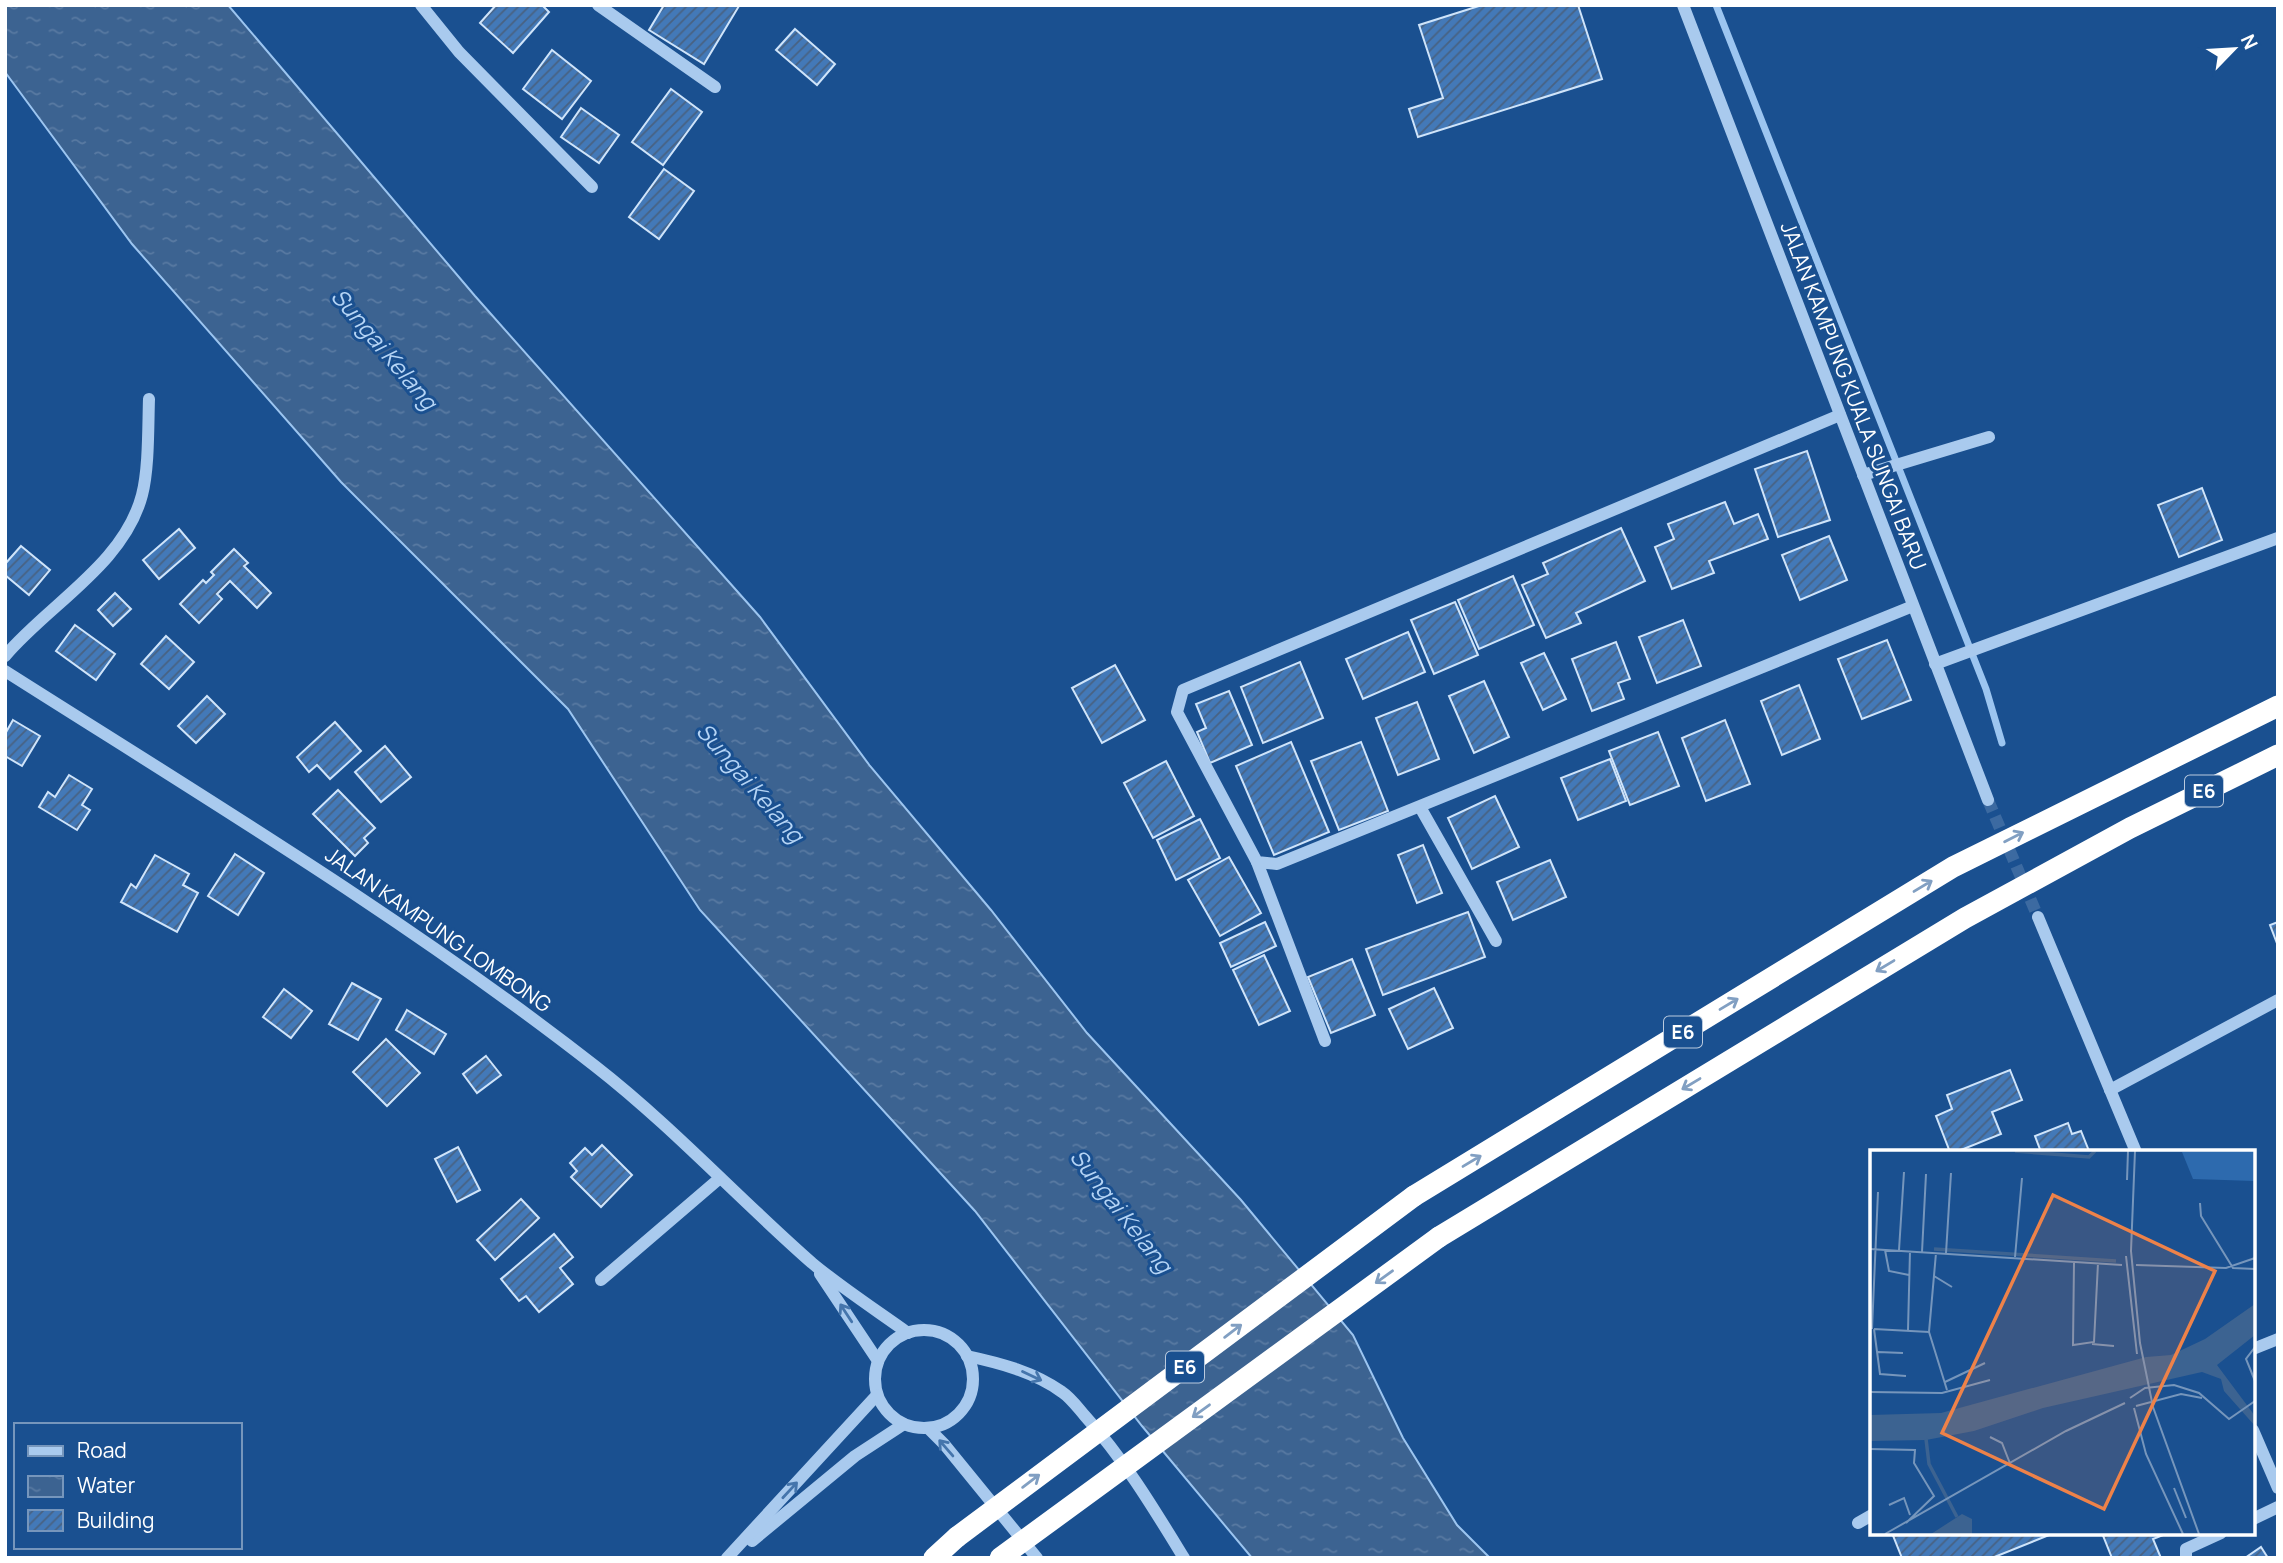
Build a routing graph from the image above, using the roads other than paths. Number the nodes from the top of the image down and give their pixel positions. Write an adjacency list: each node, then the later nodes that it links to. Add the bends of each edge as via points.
1 (421, 5): 7 (street, via 459,52)
2 (598, 5): 5 (street)
3 (622, 5): 5 (street)
4 (1683, 5): 9 (street, JALAN KAMPUNG KUALA SUNGAI BARU)
5 (612, 16): 6 (street)
6 (715, 87)
7 (592, 187)
8 (149, 399): 14 (street, via 143,492 137,512 104,560)
9 (1840, 415): 11 (street, JALAN KAMPUNG KUALA SUNGAI BARU); 21 (street, via 1183,690 1177,712)
10 (1989, 437): 11 (street)
11 (1863, 475): 13 (street, JALAN KAMPUNG KUALA SUNGAI BARU)
12 (2278, 538): 15 (street)
13 (1913, 606): 15 (street, JALAN KAMPUNG KUALA SUNGAI BARU); 20 (street)
14 (5, 656)
15 (1935, 664): 19 (street, JALAN KAMPUNG KUALA SUNGAI BARU)
16 (5, 671): 28 (street, JALAN KAMPUNG LOMBONG, via 473,973 598,1068)
17 (2278, 706): 47 (highway, E6, one-way to 17, bridge, via 1413,1196 1953,867)
18 (2278, 755): 48 (highway, E6, one-way to 48, bridge, via 2130,828 1965,918 1439,1237)
19 (1988, 800)
20 (1420, 807): 21 (street, via 1277,864); 23 (street)
21 (1257, 862): 25 (street)
22 (2038, 917): 26 (street)
23 (1496, 941)
24 (2278, 1000): 26 (street)
25 (1325, 1041)
26 (2110, 1090): 27 (street)
27 (2135, 1150)
28 (720, 1178): 29 (street, JALAN KAMPUNG LOMBONG); 30 (street)
29 (814, 1265): 31 (street); 35 (street, one-way to 29)
30 (601, 1280)
31 (908, 1333): 34 (street, via 935,1331 948,1336); 35 (street, via 895,1339)
32 (2274, 1341): 33 (street)
33 (2255, 1348)
34 (967, 1356): 38 (street, via 972,1371 967,1403 957,1416); 50 (street, one-way to 50, via 1006,1365 1064,1393 1107,1440)
35 (878, 1361): 36 (street)
36 (877, 1395): 37 (street, via 892,1417); 46 (street, one-way to 36)
37 (904, 1424): 38 (street); 46 (street, via 856,1456)
38 (928, 1429): 49 (street, one-way to 38)
39 (2255, 1435): 40 (street)
40 (2278, 1488)
41 (2278, 1507): 43 (street)
42 (1870, 1516): 44 (street)
43 (2255, 1518)
44 (1858, 1523)
45 (2199, 1538): 51 (street, via 2186,1549)
46 (729, 1558)
47 (934, 1558)
48 (1000, 1558)
49 (1037, 1558)
50 (1184, 1558)
51 (2186, 1558)

